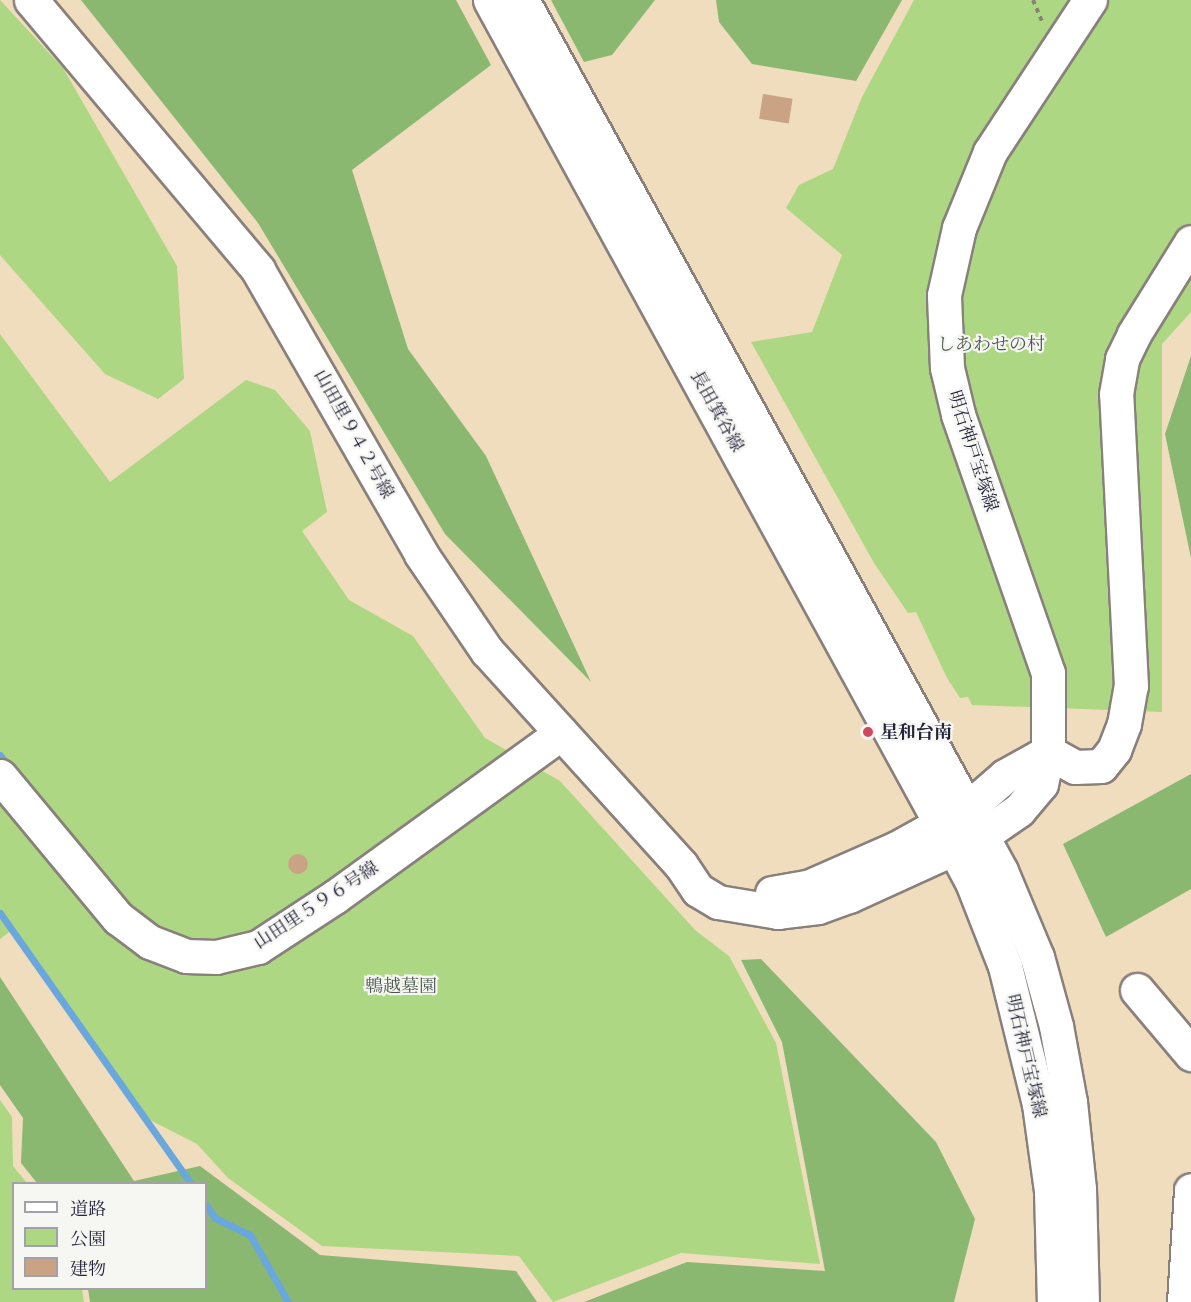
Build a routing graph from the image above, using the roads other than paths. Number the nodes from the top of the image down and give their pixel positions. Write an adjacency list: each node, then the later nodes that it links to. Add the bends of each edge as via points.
1 (31, 0): 6 (street, 山田里９４２号線, via 258,270 421,554 487,651)
2 (490, 0): 9 (street, 長田箕谷線)
3 (522, 0): 9 (street, 長田箕谷線)
4 (1090, 0): 7 (street, 明石神戸宝塚線, via 1055,34 990,152 958,228 944,295 947,368 958,414 1048,673)
5 (1191, 242): 7 (street, via 1134,334 1122,359 1116,394 1131,686 1124,724 1114,750 1101,766 1075,767)
6 (561, 733): 8 (street, 山田里５９６号線, via 268,941 216,957 186,956 150,942 118,918); 9 (street, 山田里９４２号線, via 681,865 698,890 718,902 778,912 818,907)
7 (1048, 752): 9 (street, 明石神戸宝塚線, via 1041,784 1019,810)
8 (0, 776)
9 (961, 829): 13 (street, 明石神戸宝塚線, via 972,882 1005,966 1039,1104 1051,1190); 14 (street, 明石神戸宝塚線, via 1037,957 1056,1026 1070,1102 1079,1189)
10 (1137, 990): 11 (street)
11 (1191, 1054)
12 (1191, 1190): 15 (street)
13 (1054, 1302)
14 (1082, 1302)
15 (1184, 1302)

